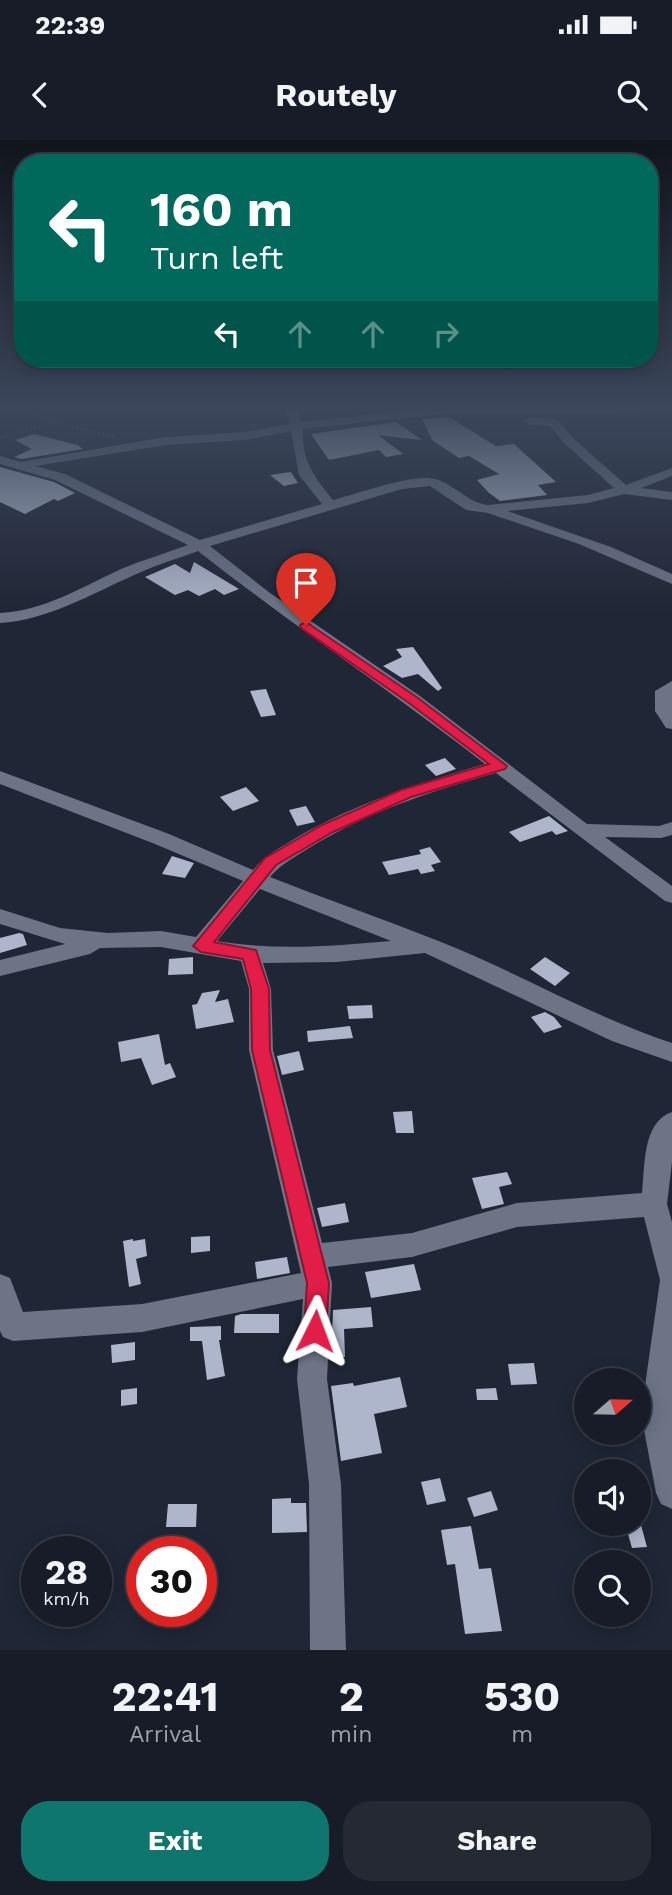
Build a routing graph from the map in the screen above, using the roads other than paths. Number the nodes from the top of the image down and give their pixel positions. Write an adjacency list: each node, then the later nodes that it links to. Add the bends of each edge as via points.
1 (58, 476): 9 (street)
2 (305, 476): 7 (street)
3 (608, 476): 5 (street)
4 (660, 476): 5 (street)
5 (624, 490): 6 (street); 8 (street, via 588,499)
6 (672, 496)
7 (331, 506): 8 (street, via 401,485 432,482 471,507); 9 (street)
8 (488, 509): 10 (street, via 604,547)
9 (201, 546): 11 (street, via 128,572 68,601); 14 (street)
10 (672, 580)
11 (0, 618)
12 (672, 686): 13 (street, via 664,691 664,711)
13 (672, 724)
14 (500, 766): 17 (street); 18 (street, via 406,793 328,828 271,862)
15 (0, 777): 18 (street)
16 (672, 828): 17 (street, via 661,832)
17 (582, 830): 19 (street)
18 (256, 880): 22 (street); 23 (street)
19 (672, 896)
20 (0, 916): 21 (street, via 60,936)
21 (108, 942): 23 (street, via 160,939); 25 (street)
22 (427, 945): 24 (street, via 337,954); 26 (street, via 620,1035)
23 (201, 946): 24 (street)
24 (250, 955): 29 (street, via 260,989 261,1050)
25 (0, 968)
26 (672, 1053)
27 (672, 1122): 28 (street, via 662,1136)
28 (654, 1204): 29 (street, via 517,1215); 30 (street)
29 (314, 1270): 32 (street, via 142,1318 12,1327); 34 (street, via 312,1379 325,1484)
30 (672, 1276)
31 (672, 1284): 33 (street, via 656,1414)
32 (0, 1287)
33 (671, 1482)
34 (328, 1650)

